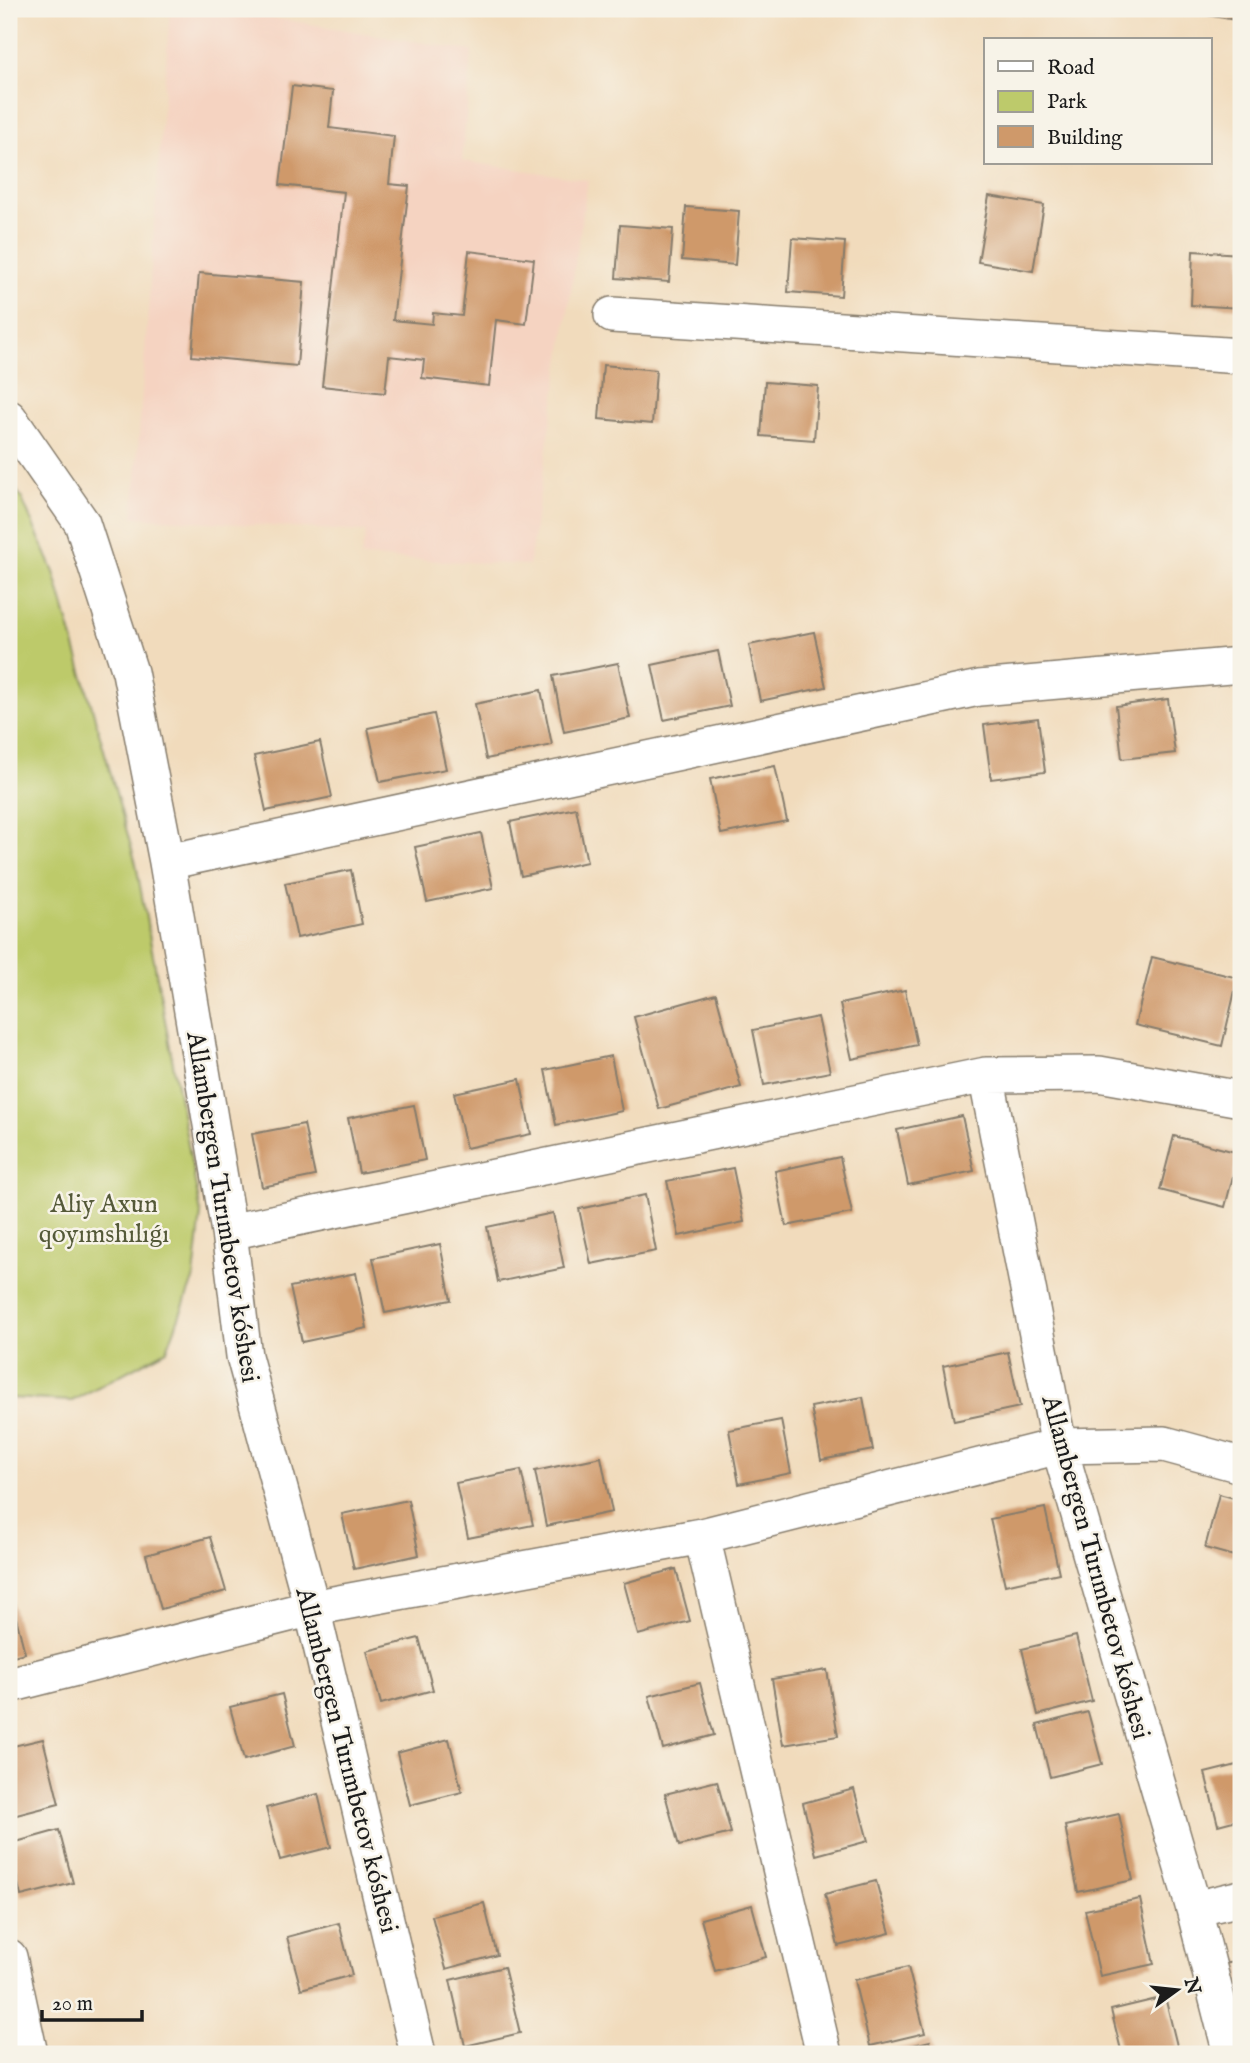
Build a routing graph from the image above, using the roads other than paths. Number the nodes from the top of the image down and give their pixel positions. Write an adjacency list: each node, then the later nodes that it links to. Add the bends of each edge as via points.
1 (612, 315): 2 (street)
2 (1241, 356)
3 (9, 418): 5 (street, Allambergen Turımbetov kóshesi, via 82,523 130,672)
4 (1241, 664): 5 (street, via 979,688)
5 (167, 862): 8 (street, Allambergen Turımbetov kóshesi)
6 (986, 1075): 7 (street, via 1099,1074); 8 (street); 9 (street, Allambergen Turımbetov kóshesi)
7 (1241, 1099)
8 (229, 1232): 12 (street, Allambergen Turımbetov kóshesi, via 244,1356)
9 (1059, 1446): 10 (street, via 1164,1444); 11 (street); 15 (street, Allambergen Turımbetov kóshesi)
10 (1241, 1465)
11 (702, 1536): 12 (street); 19 (street)
12 (312, 1608): 13 (street); 18 (street, Allambergen Turımbetov kóshesi)
13 (9, 1685)
14 (1241, 1898): 15 (street)
15 (1194, 1909): 20 (street, Allambergen Turımbetov kóshesi)
16 (9, 1956): 17 (street)
17 (30, 2054)
18 (418, 2054)
19 (824, 2054)
20 (1231, 2054)

